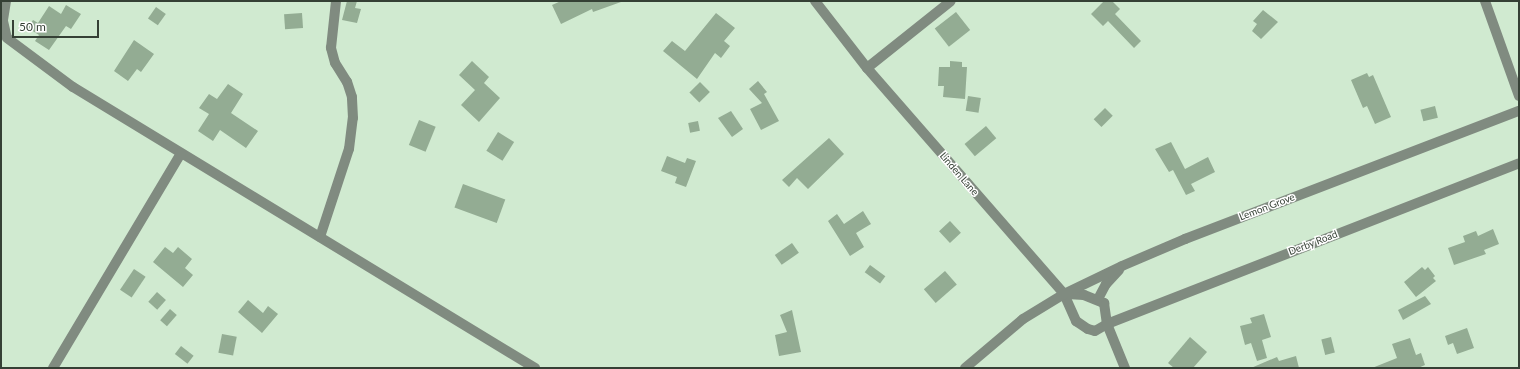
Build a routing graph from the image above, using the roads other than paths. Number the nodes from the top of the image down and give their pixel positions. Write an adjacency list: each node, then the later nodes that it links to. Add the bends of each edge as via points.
1 (6, 1): 9 (street, via 4,31 7,38 18,48 72,87)
2 (336, 1): 11 (street, via 331,48 352,97 353,118 349,148)
3 (815, 1): 6 (street, Linden Lane)
4 (951, 1): 6 (street)
5 (1485, 1): 7 (street)
6 (867, 68): 13 (street, Linden Lane)
7 (1519, 96)
8 (1519, 111): 12 (street, Lemon Grove, via 1185,239)
9 (181, 153): 11 (street); 16 (street)
10 (1519, 163): 15 (street, Derby Road)
11 (320, 237): 17 (street)
12 (1122, 266): 13 (street, Lemon Grove); 14 (street, via 1106,284)
13 (1064, 294): 14 (street, via 1084,294); 15 (street, Linden Lane, via 1070,312 1082,326 1095,331); 18 (street, Lemon Grove, via 1022,319)
14 (1098, 299): 15 (street, via 1104,303)
15 (1107, 324): 19 (street)
16 (53, 368)
17 (536, 368)
18 (964, 368)
19 (1125, 368)

